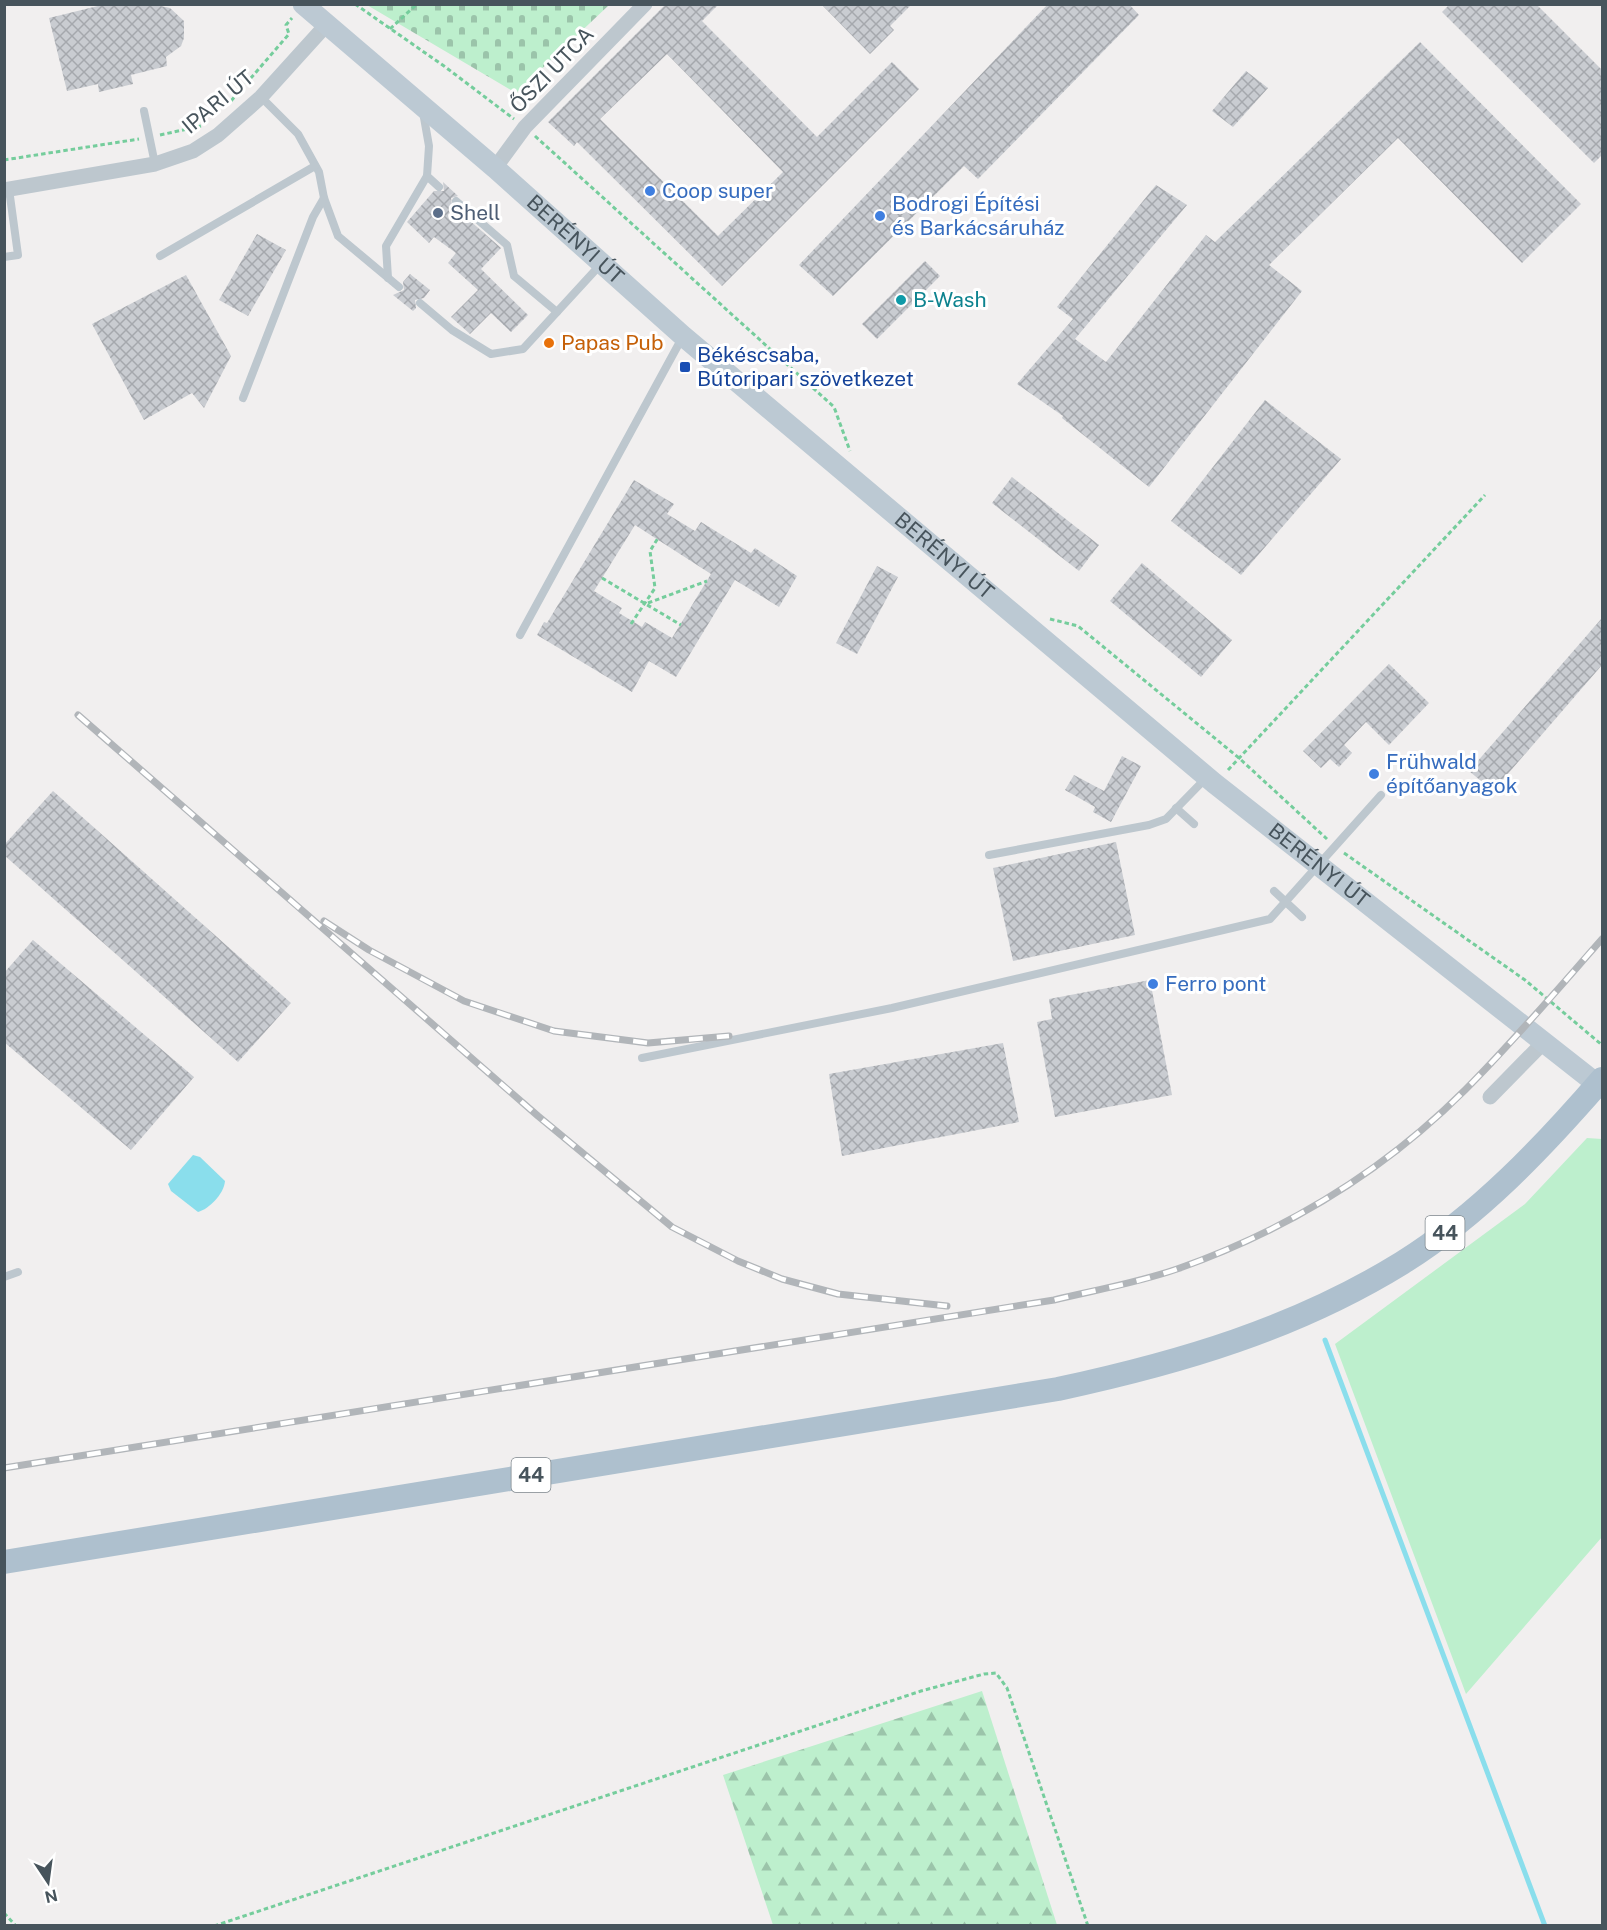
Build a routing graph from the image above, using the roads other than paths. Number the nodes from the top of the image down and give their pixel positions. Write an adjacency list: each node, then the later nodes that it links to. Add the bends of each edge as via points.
1 (645, 4): 9 (street, ŐSZI UTCA, via 525,127)
2 (304, 5): 3 (street, BERÉNYI ÚT)
3 (328, 23): 4 (street, IPARI ÚT); 5 (street, BERÉNYI ÚT)
4 (261, 97): 7 (street, IPARI ÚT, via 206,144); 8 (lane, via 298,134)
5 (422, 105): 9 (street, BERÉNYI ÚT); 10 (lane, via 429,146)
6 (144, 111): 7 (lane)
7 (154, 164): 12 (street, IPARI ÚT)
8 (315, 166): 13 (lane); 15 (lane)
9 (495, 168): 17 (street, BERÉNYI ÚT)
10 (427, 176): 11 (lane); 18 (lane, via 387,246)
11 (439, 187)
12 (7, 189): 16 (lane, via 18,255)
13 (324, 198): 18 (lane, via 338,236); 23 (lane, via 313,217)
14 (456, 201): 21 (lane, via 507,245 514,276)
15 (160, 256)
16 (4, 257)
17 (602, 263): 21 (lane); 22 (street, BERÉNYI ÚT)
18 (388, 278): 19 (lane)
19 (399, 287)
20 (420, 303): 21 (lane, via 452,330 491,354 524,349)
21 (557, 312)
22 (683, 336): 24 (lane); 25 (street, BERÉNYI ÚT)
23 (243, 398)
24 (520, 635)
25 (1210, 780): 27 (lane); 30 (street, BERÉNYI ÚT)
26 (1381, 795): 30 (lane)
27 (1176, 808): 28 (lane); 29 (lane, via 1166,819 1149,825)
28 (1194, 824)
29 (989, 855)
30 (1321, 865): 32 (lane); 34 (street, BERÉNYI ÚT)
31 (1274, 891): 32 (lane)
32 (1286, 902): 33 (lane); 35 (lane, via 1270,919 892,1008)
33 (1302, 917)
34 (1543, 1043): 36 (street, BERÉNYI ÚT); 37 (street)
35 (642, 1058)
36 (1601, 1084): 40 (main road, 44, via 1519,1170 1403,1263 1322,1308 1212,1351 1058,1389)
37 (1491, 1097)
38 (18, 1272): 39 (lane)
39 (4, 1277)
40 (4, 1562)

